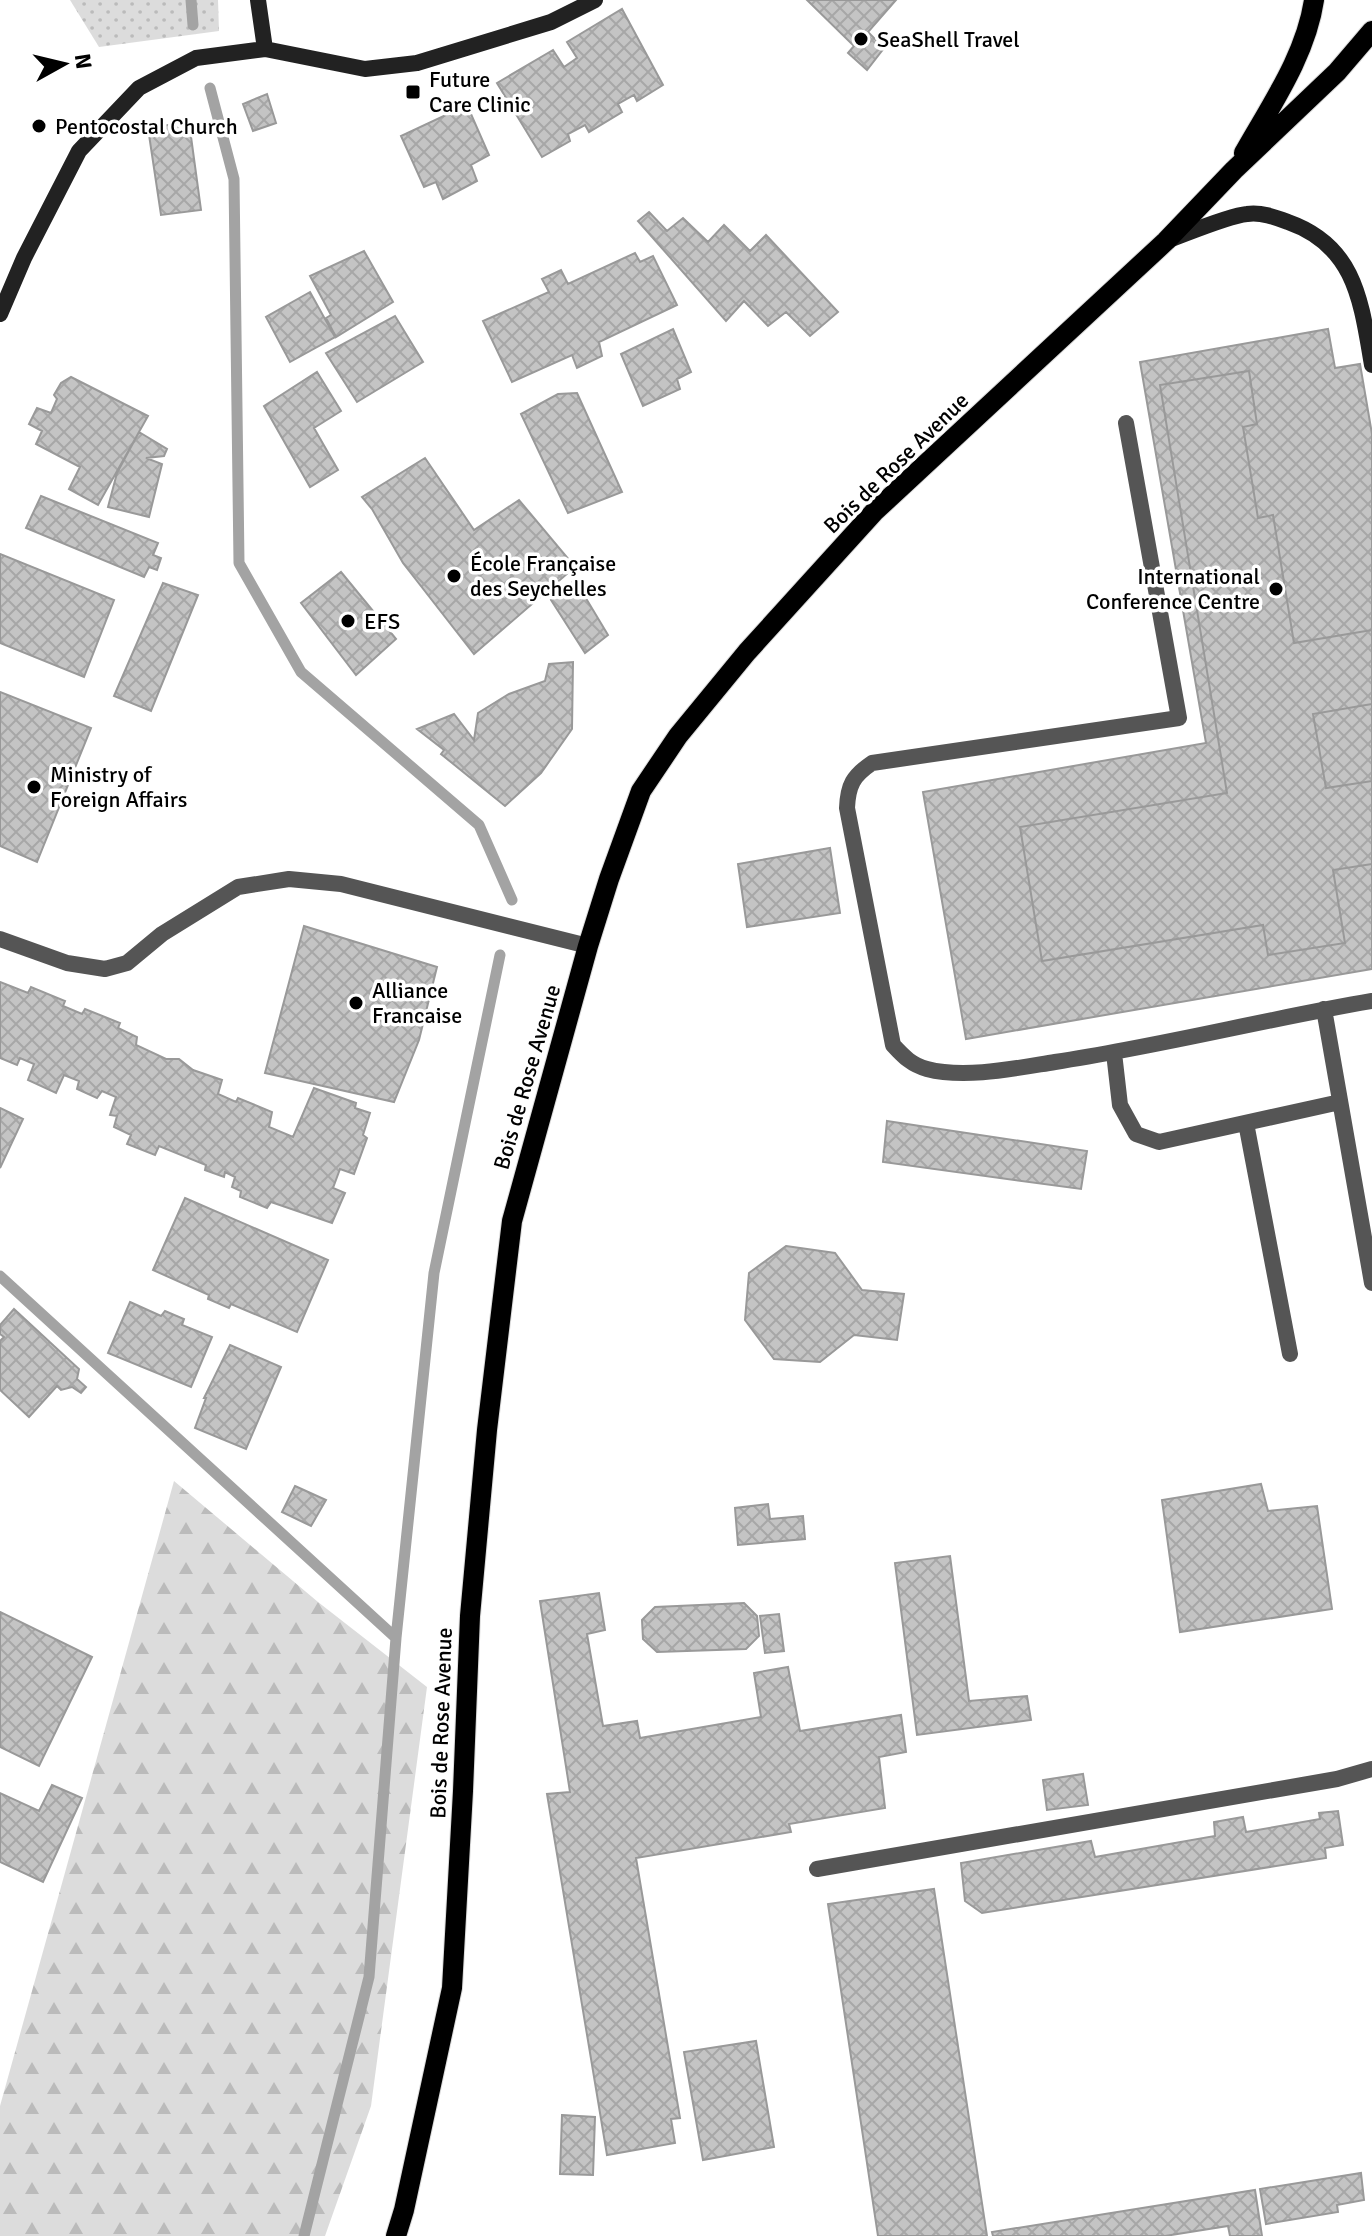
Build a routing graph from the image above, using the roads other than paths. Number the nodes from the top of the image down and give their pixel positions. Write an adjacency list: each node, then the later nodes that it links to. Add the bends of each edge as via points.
1 (258, 0): 5 (main road)
2 (595, 0): 5 (main road, via 551,22 417,63 365,69)
3 (1314, 0): 6 (main road, Bois de Rose Avenue, via 1291,70)
4 (1372, 31): 6 (main road, Bois de Rose Avenue, via 1337,72)
5 (265, 49): 8 (main road, via 196,58 139,88 79,151)
6 (1234, 170): 7 (main road, Bois de Rose Avenue)
7 (1166, 241): 9 (main road, via 1246,214 1271,216 1318,235 1353,277); 12 (main road, Bois de Rose Avenue, via 874,512 707,700 641,791)
8 (0, 312)
9 (1372, 365)
10 (1126, 423): 15 (street, via 1179,718 872,763 848,788 847,808 893,1045 908,1061 928,1069 1007,1070)
11 (0, 939): 12 (street, via 67,963 105,969 127,963 162,934 238,887 289,879 341,884)
12 (588, 946): 22 (main road, Bois de Rose Avenue, via 512,1221 470,1616 452,1988)
13 (1372, 1001): 14 (street)
14 (1324, 1009): 15 (street); 16 (street)
15 (1114, 1053): 17 (street, via 1120,1105 1136,1134 1159,1142)
16 (1340, 1102): 17 (street); 18 (street)
17 (1246, 1123): 19 (street)
18 (1372, 1283)
19 (1290, 1354)
20 (1372, 1769): 21 (street)
21 (817, 1869)
22 (396, 2236)

